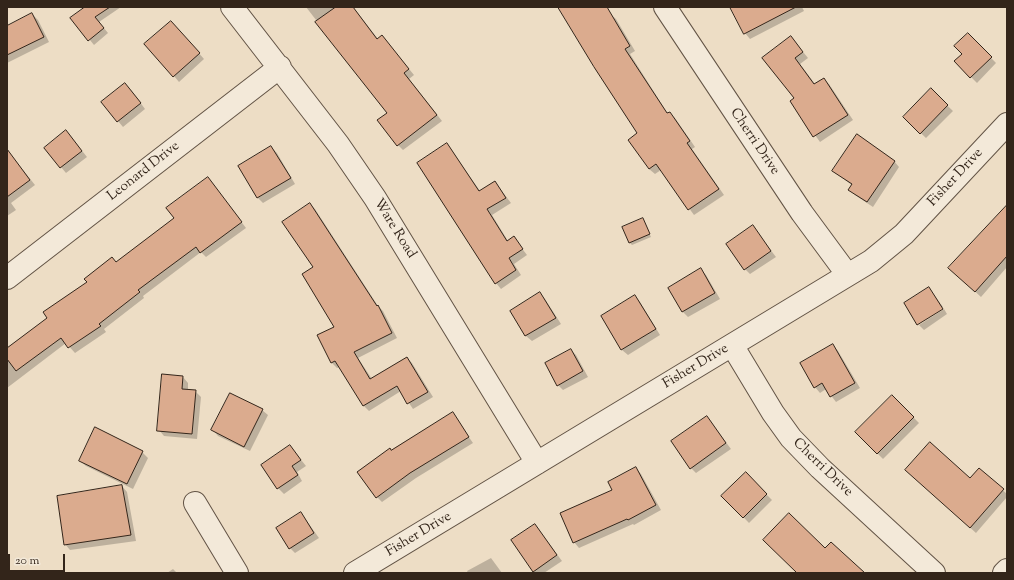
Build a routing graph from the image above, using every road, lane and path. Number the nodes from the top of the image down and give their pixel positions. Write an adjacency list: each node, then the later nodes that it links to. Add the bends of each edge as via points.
1 (232, 7): 3 (street, Ware Road)
2 (665, 7): 5 (street, Cherri Drive, via 802,213)
3 (280, 67): 6 (street, Leonard Drive); 8 (street, Ware Road, via 375,198)
4 (1007, 124): 5 (street, Fisher Drive, via 904,234 876,258)
5 (847, 274): 7 (street, Fisher Drive)
6 (7, 278)
7 (732, 345): 8 (street, Fisher Drive); 13 (street, Cherri Drive, via 791,438)
8 (537, 463): 12 (street, Fisher Drive)
9 (195, 503): 11 (street)
10 (1007, 570): 14 (street)
11 (237, 573)
12 (355, 573)
13 (934, 573)
14 (1004, 573)

